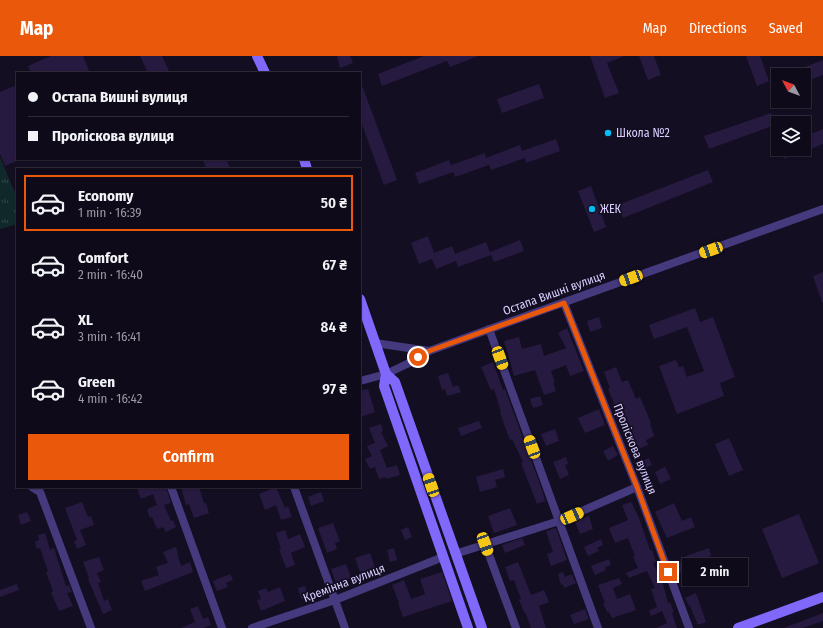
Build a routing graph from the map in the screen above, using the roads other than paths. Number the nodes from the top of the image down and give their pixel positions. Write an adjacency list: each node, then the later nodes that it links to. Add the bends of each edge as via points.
1 (258, 56): 2 (street)
2 (265, 72)
3 (823, 209): 5 (street, Остапа Вишні вулиця)
4 (361, 302): 7 (street)
5 (564, 303): 6 (street, Остапа Вишні вулиця); 11 (street, Проліскова вулиця)
6 (489, 330): 8 (street, Остапа Вишні вулиця); 15 (street)
7 (375, 342): 8 (street); 9 (street)
8 (429, 351): 9 (street, Остапа Вишні вулиця)
9 (386, 374): 10 (street); 17 (street, via 395,382); 18 (street, via 384,386)
10 (361, 381)
11 (637, 487): 15 (street); 29 (street, Проліскова вулиця)
12 (34, 488): 21 (street, via 40,492)
13 (171, 488): 22 (street)
14 (294, 488): 20 (street)
15 (559, 521): 16 (street); 28 (street)
16 (485, 544): 17 (street); 27 (street)
17 (455, 554): 26 (street)
18 (443, 557): 20 (street, Кремінна вулиця); 25 (street)
19 (823, 596): 30 (street)
20 (335, 600): 23 (street, Кремінна вулиця); 24 (street)
21 (91, 628)
22 (222, 628)
23 (252, 628)
24 (345, 628)
25 (468, 628)
26 (482, 628)
27 (516, 628)
28 (598, 628)
29 (689, 628)
30 (738, 628)

